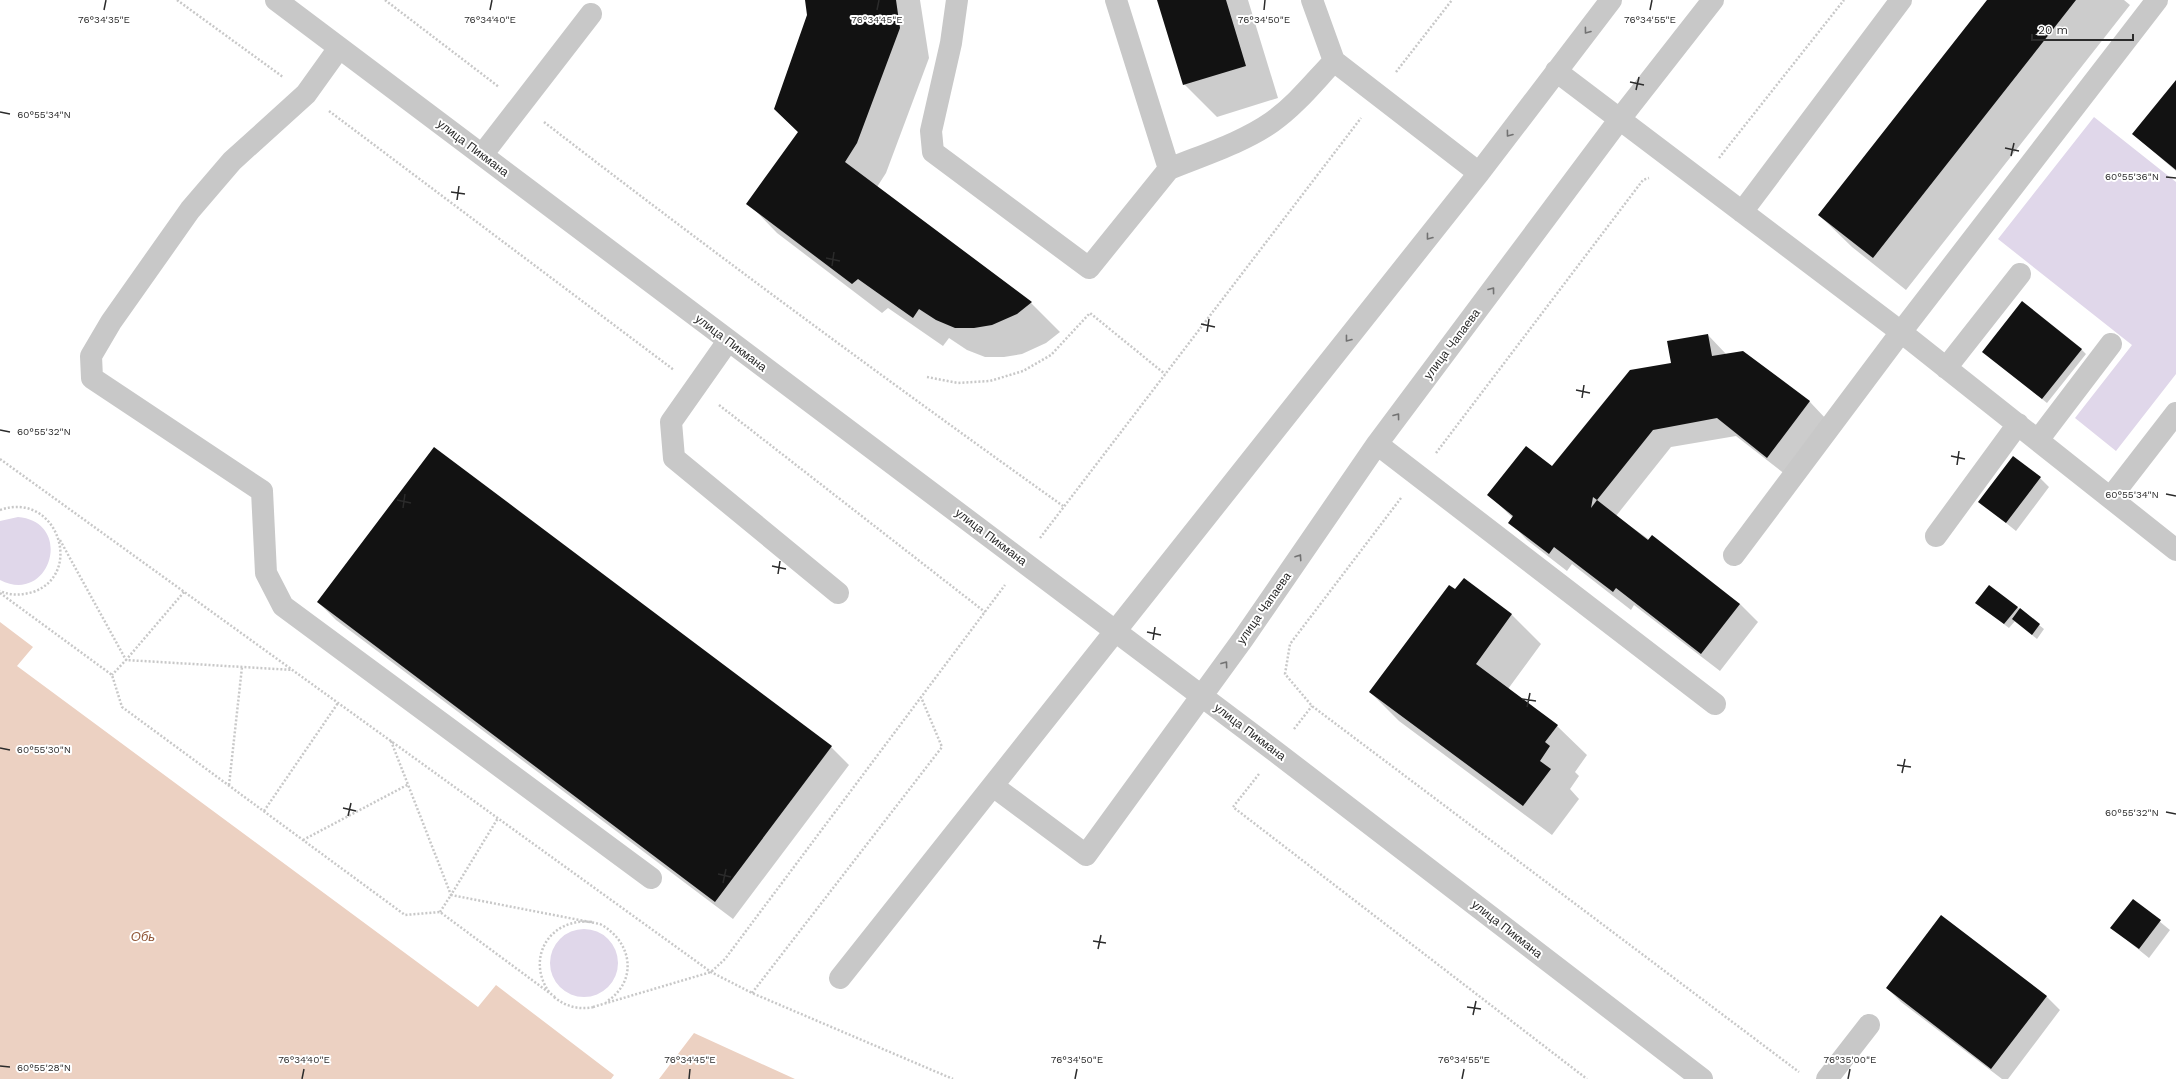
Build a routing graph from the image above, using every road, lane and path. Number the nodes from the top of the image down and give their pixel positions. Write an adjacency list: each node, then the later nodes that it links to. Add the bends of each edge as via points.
1 (177, 0): 17 (path)
2 (276, 0): 14 (street, улица Пикмана)
3 (385, 0): 19 (path)
4 (957, 0): 22 (street, via 951,43 931,131 933,152 1089,268)
5 (1116, 0): 22 (street)
6 (1312, 0): 15 (street)
7 (1452, 0): 18 (path)
8 (1611, 0): 16 (street, one-way to 16)
9 (1713, 0): 20 (street, улица Чапаева)
10 (1844, 0): 25 (path)
11 (1901, 0): 26 (street)
12 (2157, 0): 28 (street)
13 (591, 14): 19 (street)
14 (339, 48): 17 (street); 21 (street, улица Пикмана)
15 (1334, 61): 18 (street); 22 (street, via 1295,104 1272,122)
16 (1556, 71): 20 (street); 23 (street, one-way to 23)
17 (306, 94): 34 (path); 67 (street, via 232,161 190,210 111,322 91,356 92,378 262,491 266,574 282,606)
18 (1378, 95): 23 (street); 32 (path)
19 (521, 104): 21 (street); 32 (path, via 688,233 897,388 1063,506)
20 (1619, 120): 25 (street); 38 (street, улица Чапаева, one-way to 20)
21 (482, 155): 29 (street, улица Пикмана)
22 (1169, 169)
23 (1479, 173): 50 (street, one-way to 50)
24 (1655, 176): 40 (path, via 1643,180)
25 (1701, 181): 26 (street)
26 (1742, 212): 28 (street)
27 (2020, 274): 31 (street)
28 (1901, 332): 31 (street); 46 (street)
29 (728, 341): 34 (street); 50 (street, улица Пикмана)
30 (2111, 344): 37 (street)
31 (1946, 368): 36 (street)
32 (1165, 374): 33 (path, via 1090,313 1051,354 1023,371 982,382 958,383)
33 (927, 377)
34 (696, 387): 49 (street, via 671,422 674,458); 55 (path, via 985,612)
35 (2176, 413): 41 (street)
36 (2018, 424): 37 (street); 44 (street)
37 (2038, 440): 41 (street)
38 (1377, 444): 40 (street); 56 (street, улица Чапаева, one-way to 38)
39 (0, 459): 48 (path)
40 (1418, 476): 58 (street); 77 (path, via 1290,644 1285,674 1312,706)
41 (2111, 497): 45 (street)
42 (0, 510): 43 (path, via 17,507 33,510 47,519)
43 (56, 532): 47 (path, via 60,557 49,580 36,591 26,594); 51 (path)
44 (1936, 536)
45 (2176, 550)
46 (1734, 555)
47 (0, 592): 54 (path)
48 (184, 592): 51 (path); 53 (path)
49 (838, 593)
50 (1116, 632): 56 (street, улица Пикмана); 62 (street)
51 (126, 660): 52 (path); 54 (path)
52 (242, 667): 53 (path); 61 (path)
53 (293, 670): 57 (path)
54 (112, 675): 61 (path, via 122,707)
55 (921, 696): 71 (path, via 725,959); 73 (path, via 942,747)
56 (1202, 696): 62 (street, улица Чапаева, via 1086,855); 80 (street, улица Пикмана)
57 (338, 703): 59 (path); 64 (path)
58 (1715, 704)
59 (391, 741): 60 (path); 65 (path)
60 (408, 784): 66 (path); 68 (path)
61 (228, 785): 64 (path)
62 (993, 786): 72 (street)
63 (1233, 808): 79 (path)
64 (264, 811): 66 (path)
65 (498, 818): 68 (path); 71 (path)
66 (303, 840): 69 (path, via 405,915)
67 (651, 878)
68 (451, 895): 69 (path); 70 (path)
69 (440, 912): 74 (path)
70 (592, 922): 74 (path, via 576,921 561,927 544,945 540,961 542,977 549,992); 75 (path, via 614,933 624,946 628,962 625,980 620,990 612,998)
71 (711, 972): 73 (path); 75 (path)
72 (840, 978)
73 (752, 993): 78 (path)
74 (555, 997): 75 (path, via 571,1006)
75 (593, 1007)
76 (1869, 1025): 81 (street)
77 (1802, 1074)
78 (953, 1079)
79 (1587, 1079)
80 (1702, 1079)
81 (1827, 1079)

